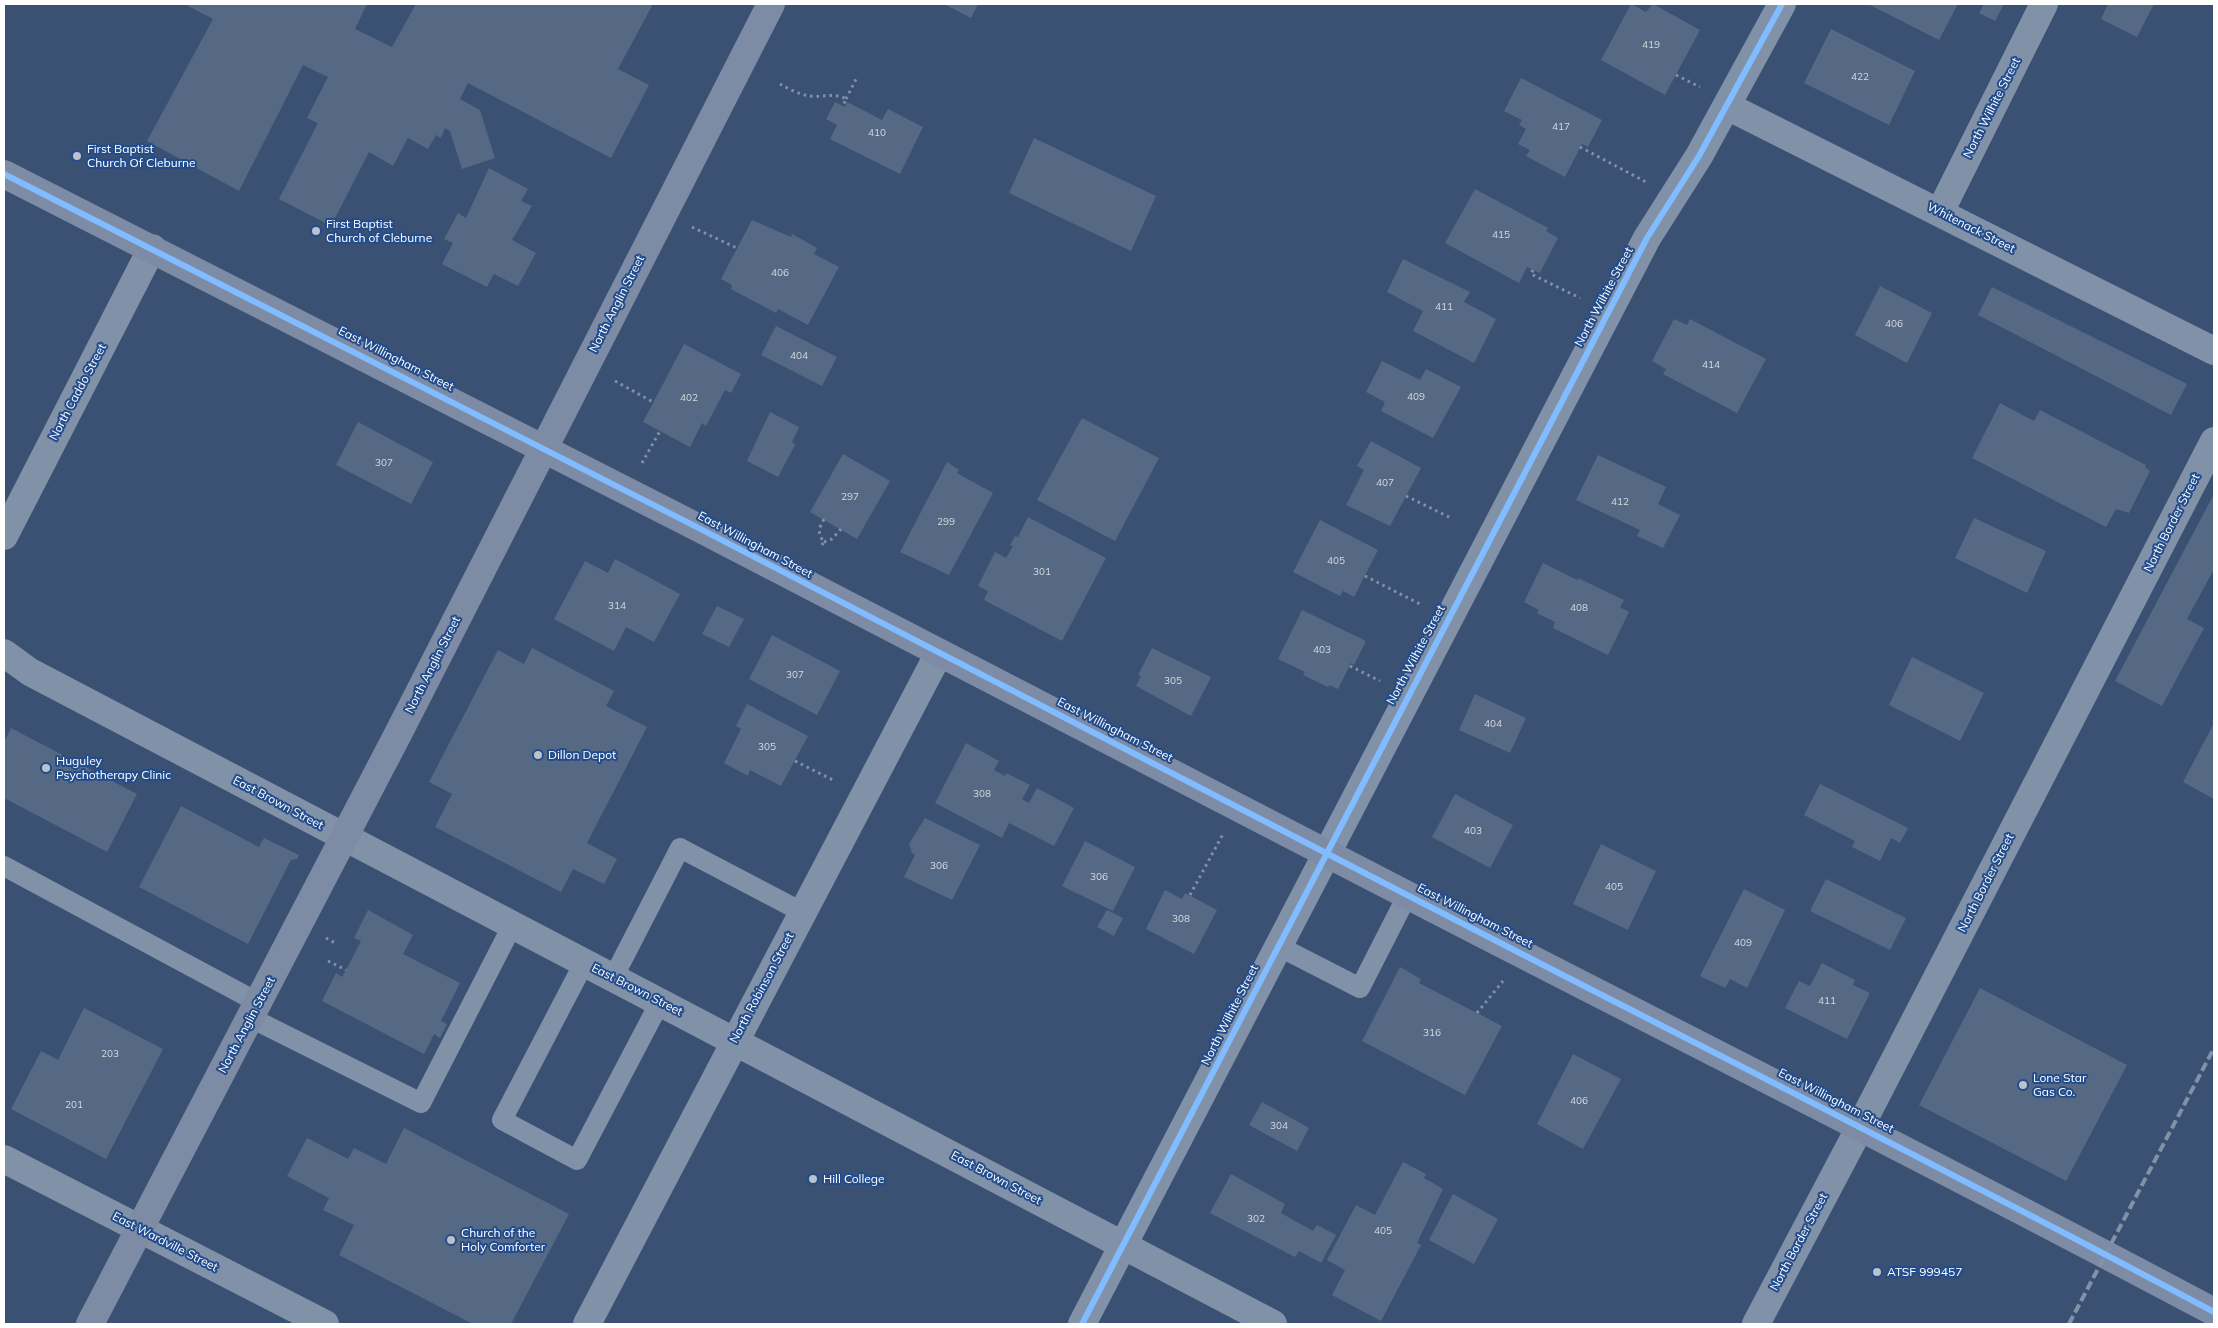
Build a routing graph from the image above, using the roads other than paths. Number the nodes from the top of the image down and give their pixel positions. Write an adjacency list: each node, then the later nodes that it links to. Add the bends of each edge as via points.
1 (771, 4): 10 (street, North Anglin Street)
2 (1782, 4): 4 (street, North Wilhite Street)
3 (2044, 4): 6 (street, North Wilhite Street)
4 (1727, 106): 6 (street, Whitenack Street); 15 (street, North Wilhite Street, via 1647,238)
5 (4, 174): 7 (street, East Willingham Street)
6 (1940, 212): 8 (street, Whitenack Street)
7 (152, 248): 10 (street, East Willingham Street); 11 (street, North Caddo Street)
8 (2214, 351)
9 (2214, 440): 26 (street, North Border Street)
10 (543, 448): 13 (street, East Willingham Street); 14 (street, North Anglin Street)
11 (4, 536)
12 (4, 653): 14 (street, East Brown Street, via 30,672)
13 (939, 653): 15 (street, East Willingham Street); 18 (street, North Robinson Street)
14 (344, 838): 19 (street, East Brown Street); 24 (street, North Anglin Street)
15 (1326, 852): 17 (street, East Willingham Street); 20 (street, North Wilhite Street)
16 (4, 866): 24 (lane)
17 (1408, 894): 20 (lane, via 1360,988); 26 (street, East Willingham Street)
18 (802, 912): 22 (lane, via 680,848); 25 (street, North Robinson Street)
19 (512, 926): 21 (street, East Brown Street); 24 (lane, via 422,1103)
20 (1278, 946): 29 (street, North Wilhite Street)
21 (584, 963): 22 (street, East Brown Street); 23 (lane, via 502,1120 577,1160)
22 (613, 978): 23 (street, East Brown Street)
23 (660, 1002): 25 (street, East Brown Street)
24 (255, 1011): 28 (street, North Anglin Street)
25 (735, 1041): 29 (street, East Brown Street); 33 (street, North Robinson Street)
26 (1860, 1127): 30 (street, East Willingham Street); 36 (street, North Border Street)
27 (4, 1159): 28 (street, East Wardville Street)
28 (140, 1229): 31 (street, North Anglin Street); 32 (street, East Wardville Street)
29 (1123, 1246): 34 (street, North Wilhite Street); 35 (street, East Brown Street)
30 (2214, 1312)
31 (90, 1324)
32 (325, 1324)
33 (587, 1324)
34 (1082, 1324)
35 (1273, 1324)
36 (1756, 1324)

